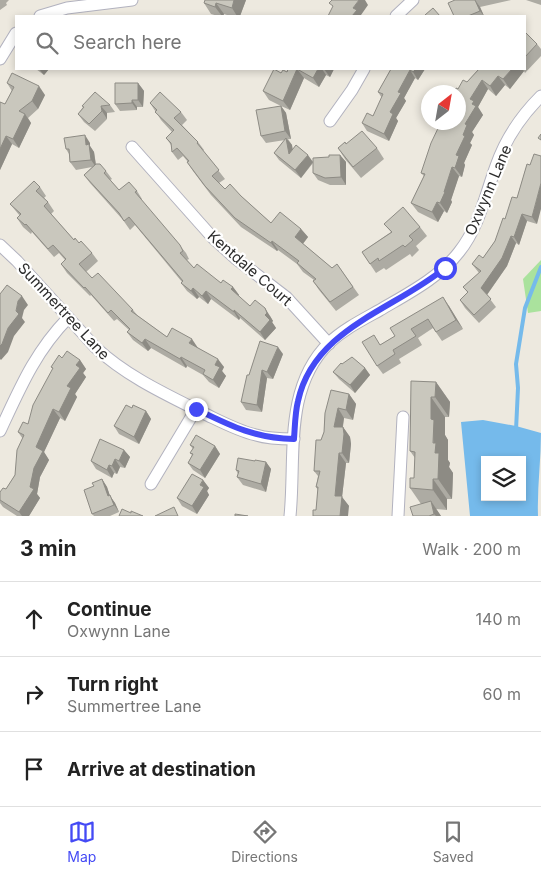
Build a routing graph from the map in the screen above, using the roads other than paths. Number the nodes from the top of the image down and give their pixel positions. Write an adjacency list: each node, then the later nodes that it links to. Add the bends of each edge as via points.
1 (132, 0): 3 (street, via 67,8)
2 (413, 0): 4 (street)
3 (43, 15)
4 (397, 15)
5 (15, 35): 6 (street)
6 (0, 59)
7 (363, 70): 9 (street)
8 (541, 96): 13 (street, Oxwynn Lane, via 515,128 502,152 479,218 459,253 437,274 344,331)
9 (330, 121)
10 (132, 147): 13 (street, Kentdale Court, via 213,238 286,298)
11 (0, 245): 12 (street, Summertree Lane)
12 (68, 318): 14 (street, Summertree Lane, via 106,358 142,382); 16 (street, via 36,357)
13 (329, 344): 17 (street, Oxwynn Lane, via 312,365 300,392)
14 (196, 409): 17 (street, Summertree Lane, via 256,436); 18 (street)
15 (403, 417): 20 (street)
16 (0, 431)
17 (294, 439): 19 (street, Oxwynn Lane)
18 (151, 484)
19 (290, 516)
20 (398, 516)

